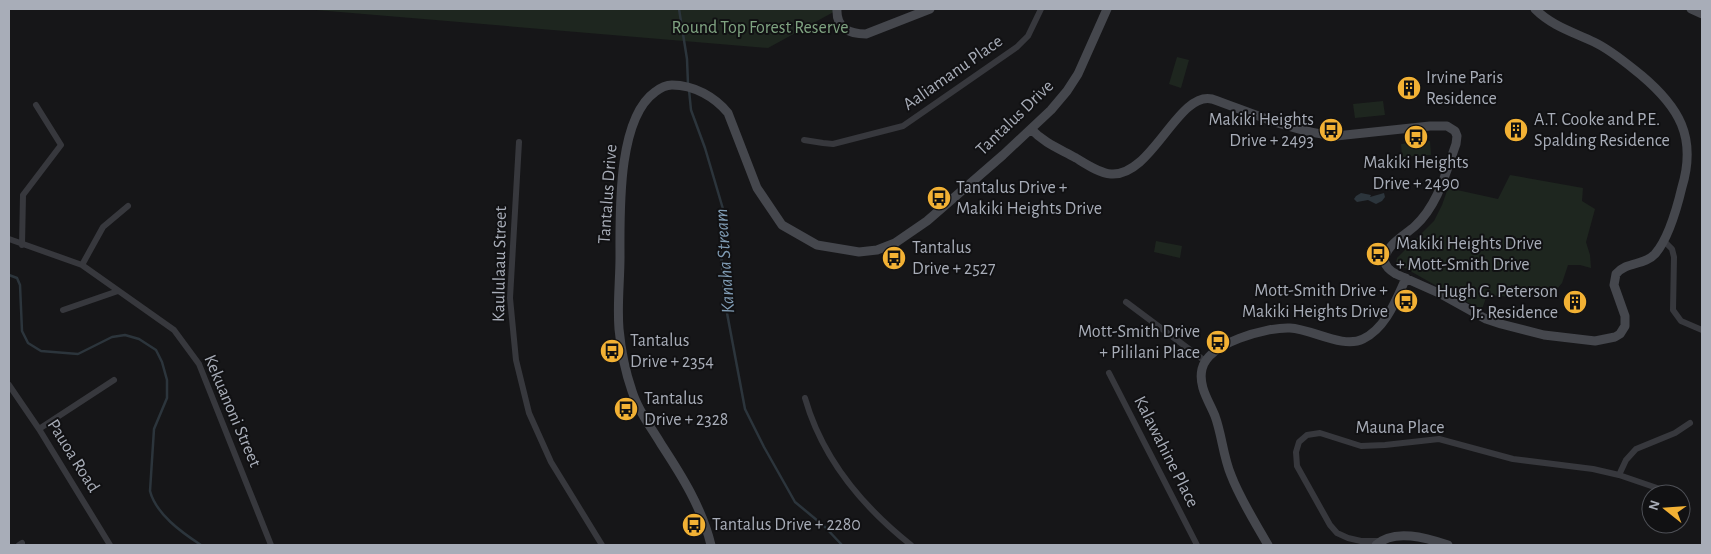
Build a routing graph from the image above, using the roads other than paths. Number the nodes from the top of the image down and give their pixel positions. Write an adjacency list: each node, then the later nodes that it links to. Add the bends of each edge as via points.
1 (837, 9): 2 (street, via 840,24 850,32 866,34)
2 (930, 9)
3 (1041, 9): 10 (street, Aaliamanu Place, via 1028,36 1017,47 903,126 833,144)
4 (1107, 9): 9 (street, Tantalus Drive, via 1087,56 1067,91)
5 (1535, 9): 14 (street, via 1546,19 1595,43 1630,66 1658,90 1680,119 1687,144 1687,171)
6 (1691, 9): 7 (street)
7 (1702, 14)
8 (36, 106): 15 (street, via 61,145 23,195)
9 (1031, 129): 17 (street, via 1049,144 1100,170 1116,174 1145,157 1181,115 1204,98 1324,135 1430,126 1451,128 1457,136 1456,144 1432,206 1385,255 1384,260 1390,270); 35 (street, Tantalus Drive, via 927,221 895,243 859,252 817,245 782,225 757,188 732,120 710,96 671,85 654,92 641,106 629,136 624,167 618,304 623,358 636,402 695,500)
10 (804, 140)
11 (519, 142): 34 (street, Kaululaau Street, via 510,298 516,360 530,413 551,462)
12 (128, 206): 16 (street, via 103,228)
13 (9, 239): 15 (street, Kekuanoni Street)
14 (1663, 240): 17 (street, via 1654,255 1625,266 1616,274 1614,285 1625,316 1625,326 1620,334 1604,340 1558,337 1514,329 1486,319); 21 (street, via 1672,249 1674,258 1673,310 1681,321)
15 (22, 245): 16 (street, Kekuanoni Street)
16 (82, 265): 18 (street, Kekuanoni Street)
17 (1406, 278): 22 (street, via 1384,320 1362,340 1340,341 1299,329 1277,328 1221,347)
18 (118, 291): 20 (street); 33 (street, Kekuanoni Street, via 174,330 199,364)
19 (1126, 302): 22 (street)
20 (64, 310)
21 (1702, 330)
22 (1205, 360): 38 (street, via 1201,370 1202,385 1219,429 1227,466)
23 (1109, 373): 37 (street, Kalawahine Place)
24 (114, 380): 28 (street)
25 (9, 385): 28 (street, Pauoa Road)
26 (805, 398): 36 (street, via 821,438 847,480 876,516)
27 (1690, 423): 29 (street, via 1636,450 1626,460)
28 (39, 428): 32 (street, Pauoa Road)
29 (1619, 475): 30 (street, Mauna Place); 31 (street, Mauna Place, via 1513,459 1439,439 1361,446 1320,433 1308,435 1299,442 1297,466 1330,525 1348,538)
30 (1645, 484)
31 (1378, 543): 39 (street, via 1399,535)
32 (110, 545)
33 (271, 545)
34 (602, 545)
35 (712, 545)
36 (911, 545)
37 (1197, 545)
38 (1268, 545)
39 (1448, 545)

